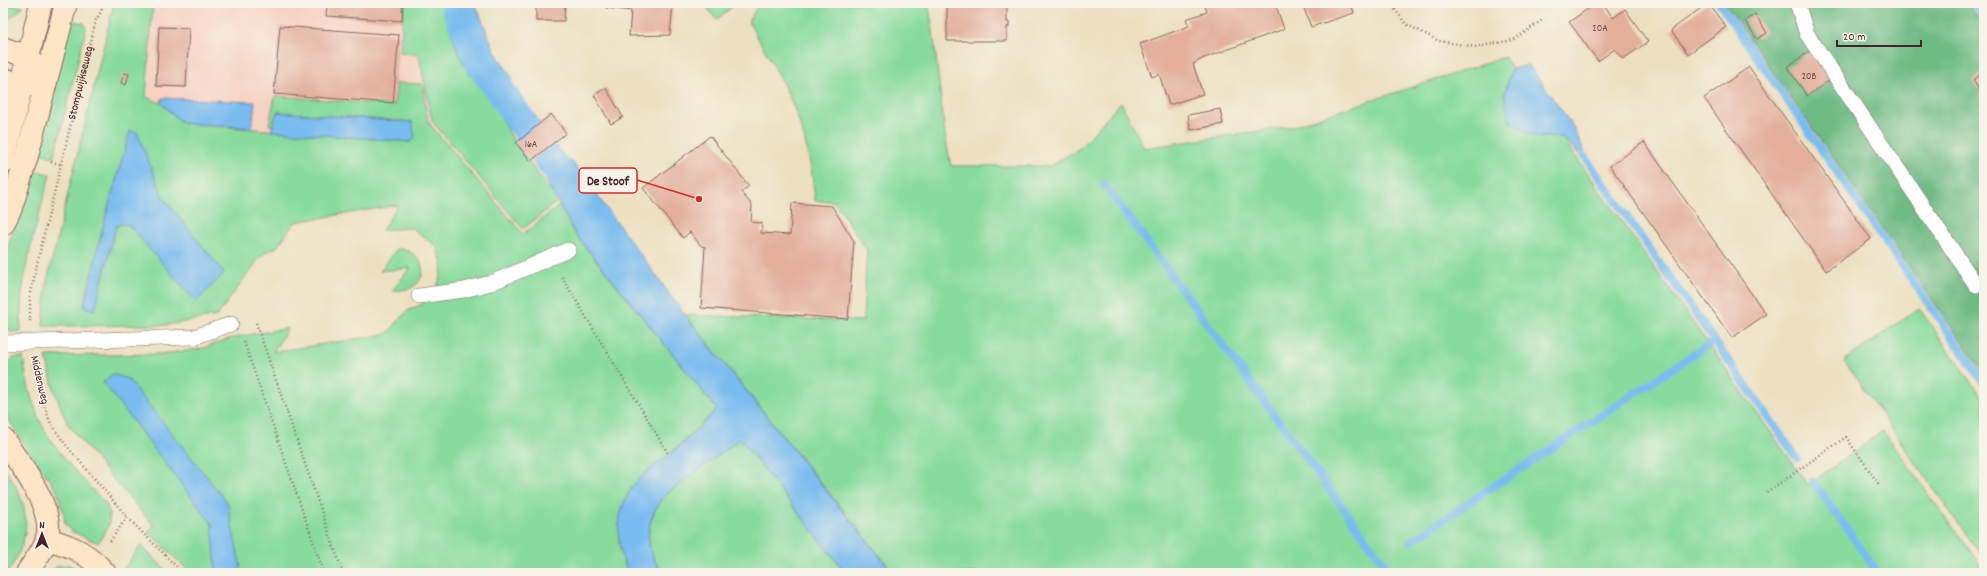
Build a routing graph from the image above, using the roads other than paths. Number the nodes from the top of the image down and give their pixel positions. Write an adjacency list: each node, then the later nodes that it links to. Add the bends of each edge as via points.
1 (41, 3): 5 (street)
2 (66, 3): 6 (street)
3 (1797, 3): 11 (lane, via 1806,34)
4 (3, 48): 5 (street)
5 (28, 57): 6 (street); 7 (street)
6 (47, 81): 7 (street); 9 (street, via 28,156)
7 (12, 82): 8 (street)
8 (3, 163)
9 (3, 224)
10 (568, 250): 12 (lane, via 491,283 464,290)
11 (1976, 286)
12 (419, 296)
13 (231, 324): 14 (lane, via 194,337)
14 (3, 343)
15 (3, 440): 16 (street, via 42,502 49,521)
16 (47, 539): 17 (street, via 72,546); 18 (street)
17 (100, 568)
18 (27, 573)

